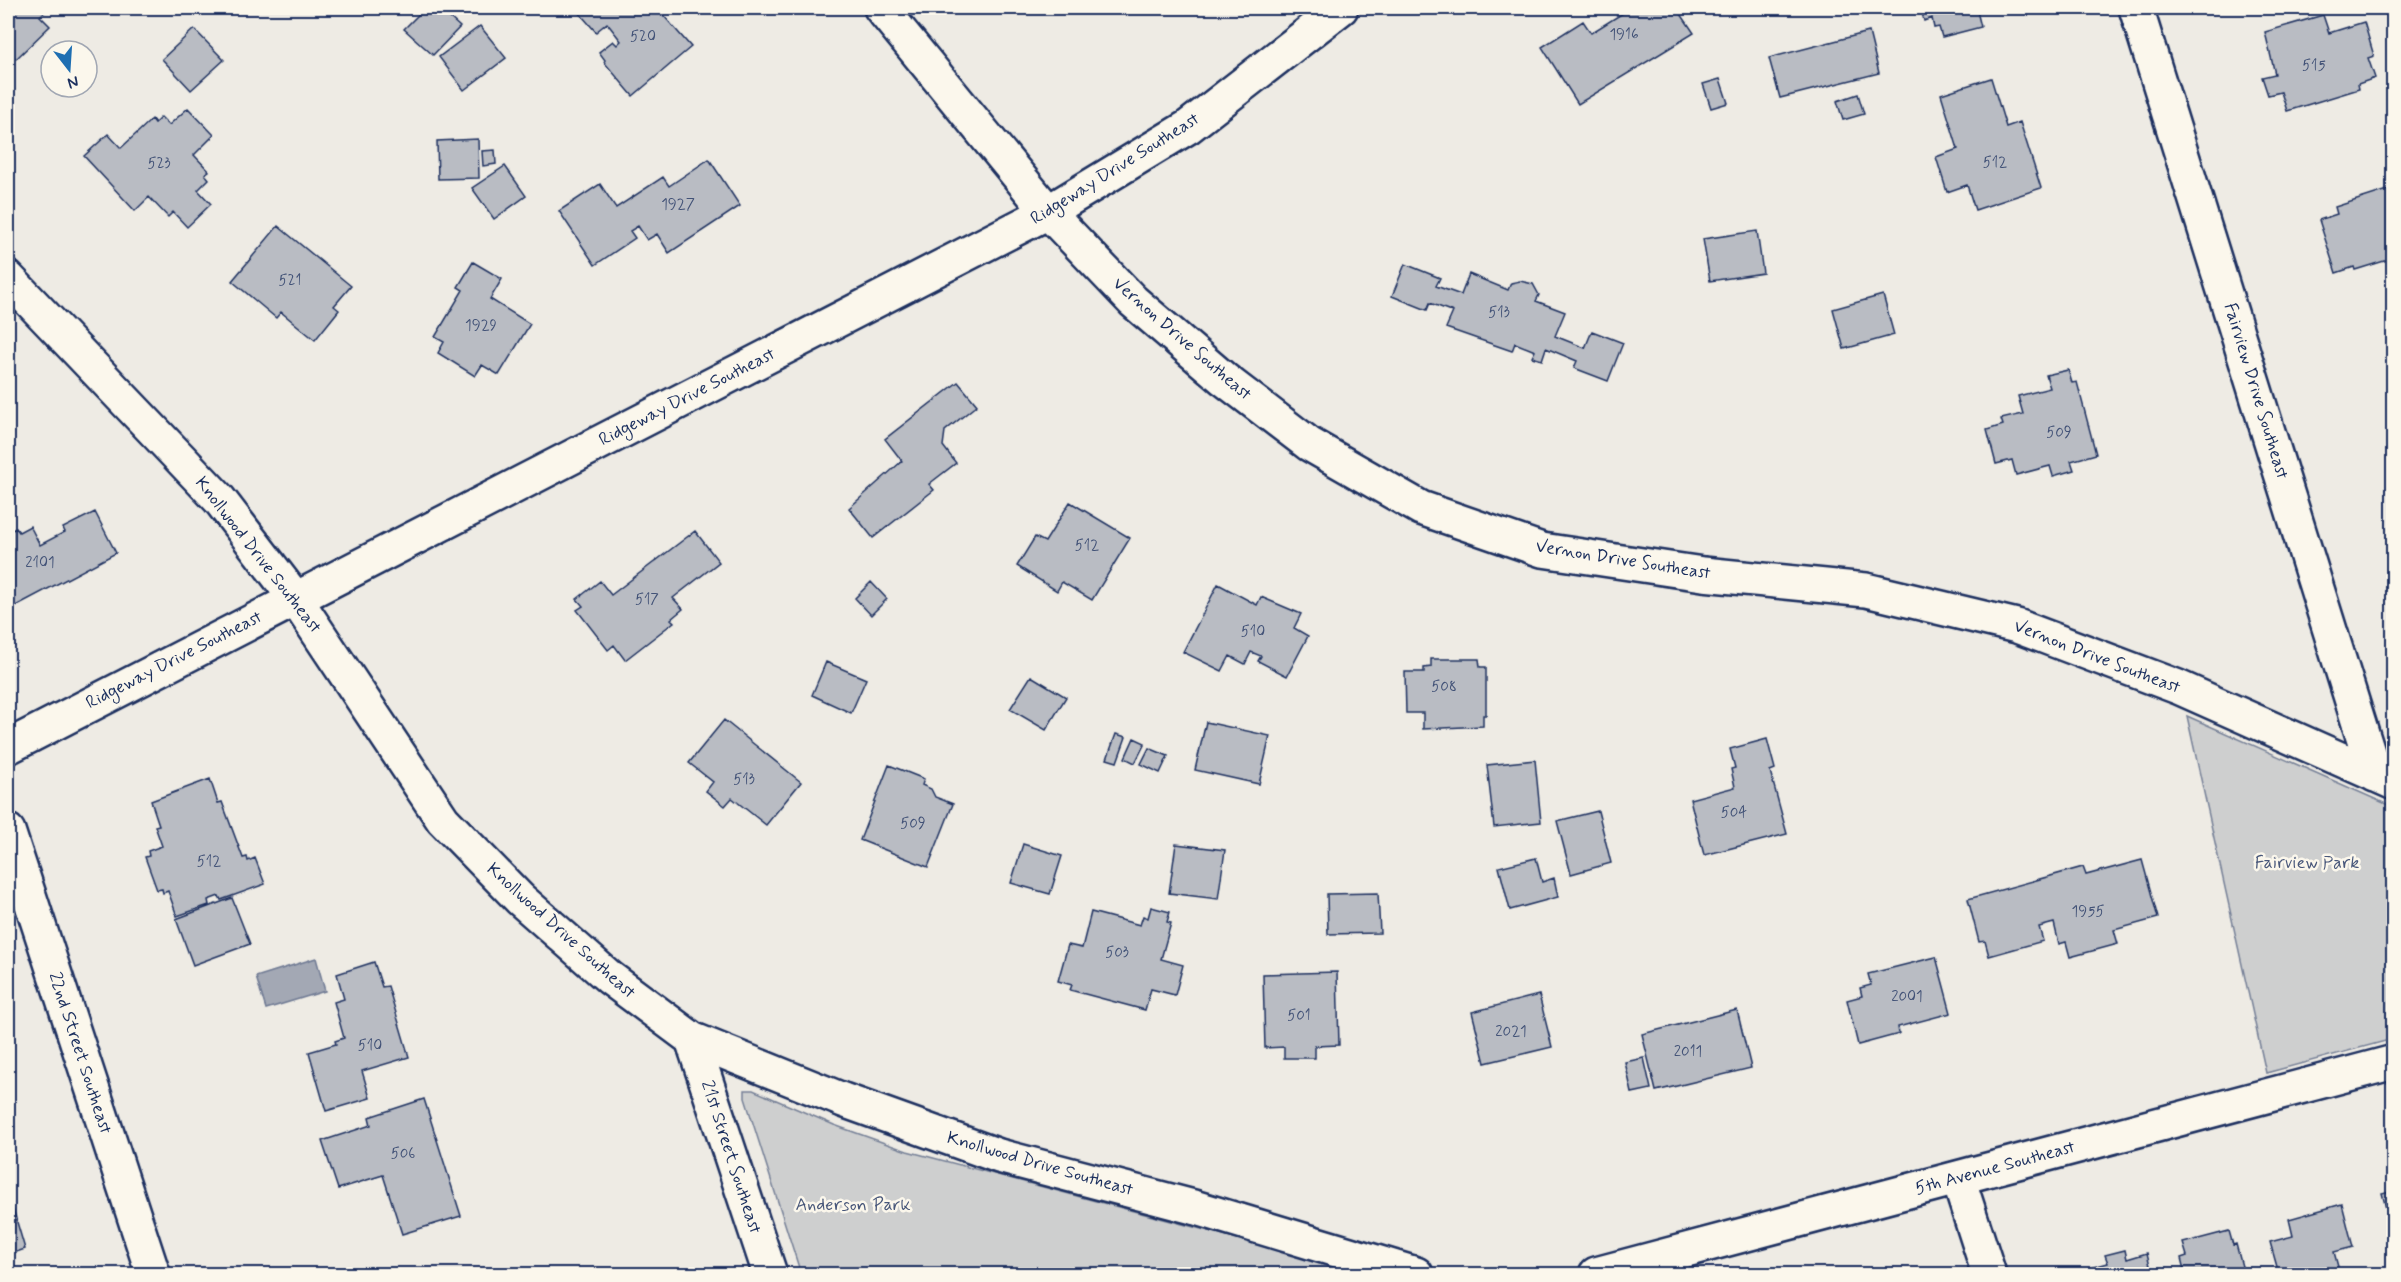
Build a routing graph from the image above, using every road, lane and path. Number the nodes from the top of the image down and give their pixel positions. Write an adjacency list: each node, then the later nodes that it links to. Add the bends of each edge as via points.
1 (881, 8): 4 (street, Vernon Drive Southeast)
2 (1341, 8): 4 (street, Ridgeway Drive Southeast, via 1188,127)
3 (2136, 8): 8 (street, Fairview Drive Southeast)
4 (1048, 212): 6 (street, Ridgeway Drive Southeast); 8 (street, Vernon Drive Southeast, via 1133,301 1224,379 1309,444 1421,508 1542,550 1703,574 1866,590 2017,626 2178,687)
5 (8, 278): 6 (street, Knollwood Drive Southeast, via 219,499)
6 (295, 598): 7 (street, Ridgeway Drive Southeast); 10 (street, Knollwood Drive Southeast, via 443,820 520,899 583,955)
7 (8, 747)
8 (2384, 779)
9 (8, 831): 13 (street, 22nd Street Southeast)
10 (692, 1039): 14 (street, 21st Street Southeast); 15 (street, Knollwood Drive Southeast, via 843,1100 999,1156 1197,1208)
11 (2394, 1062): 12 (street, 5th Avenue Southeast)
12 (1958, 1178): 16 (street, 5th Avenue Southeast); 17 (street)
13 (153, 1275)
14 (770, 1275)
15 (1416, 1275)
16 (1596, 1275)
17 (1989, 1275)

